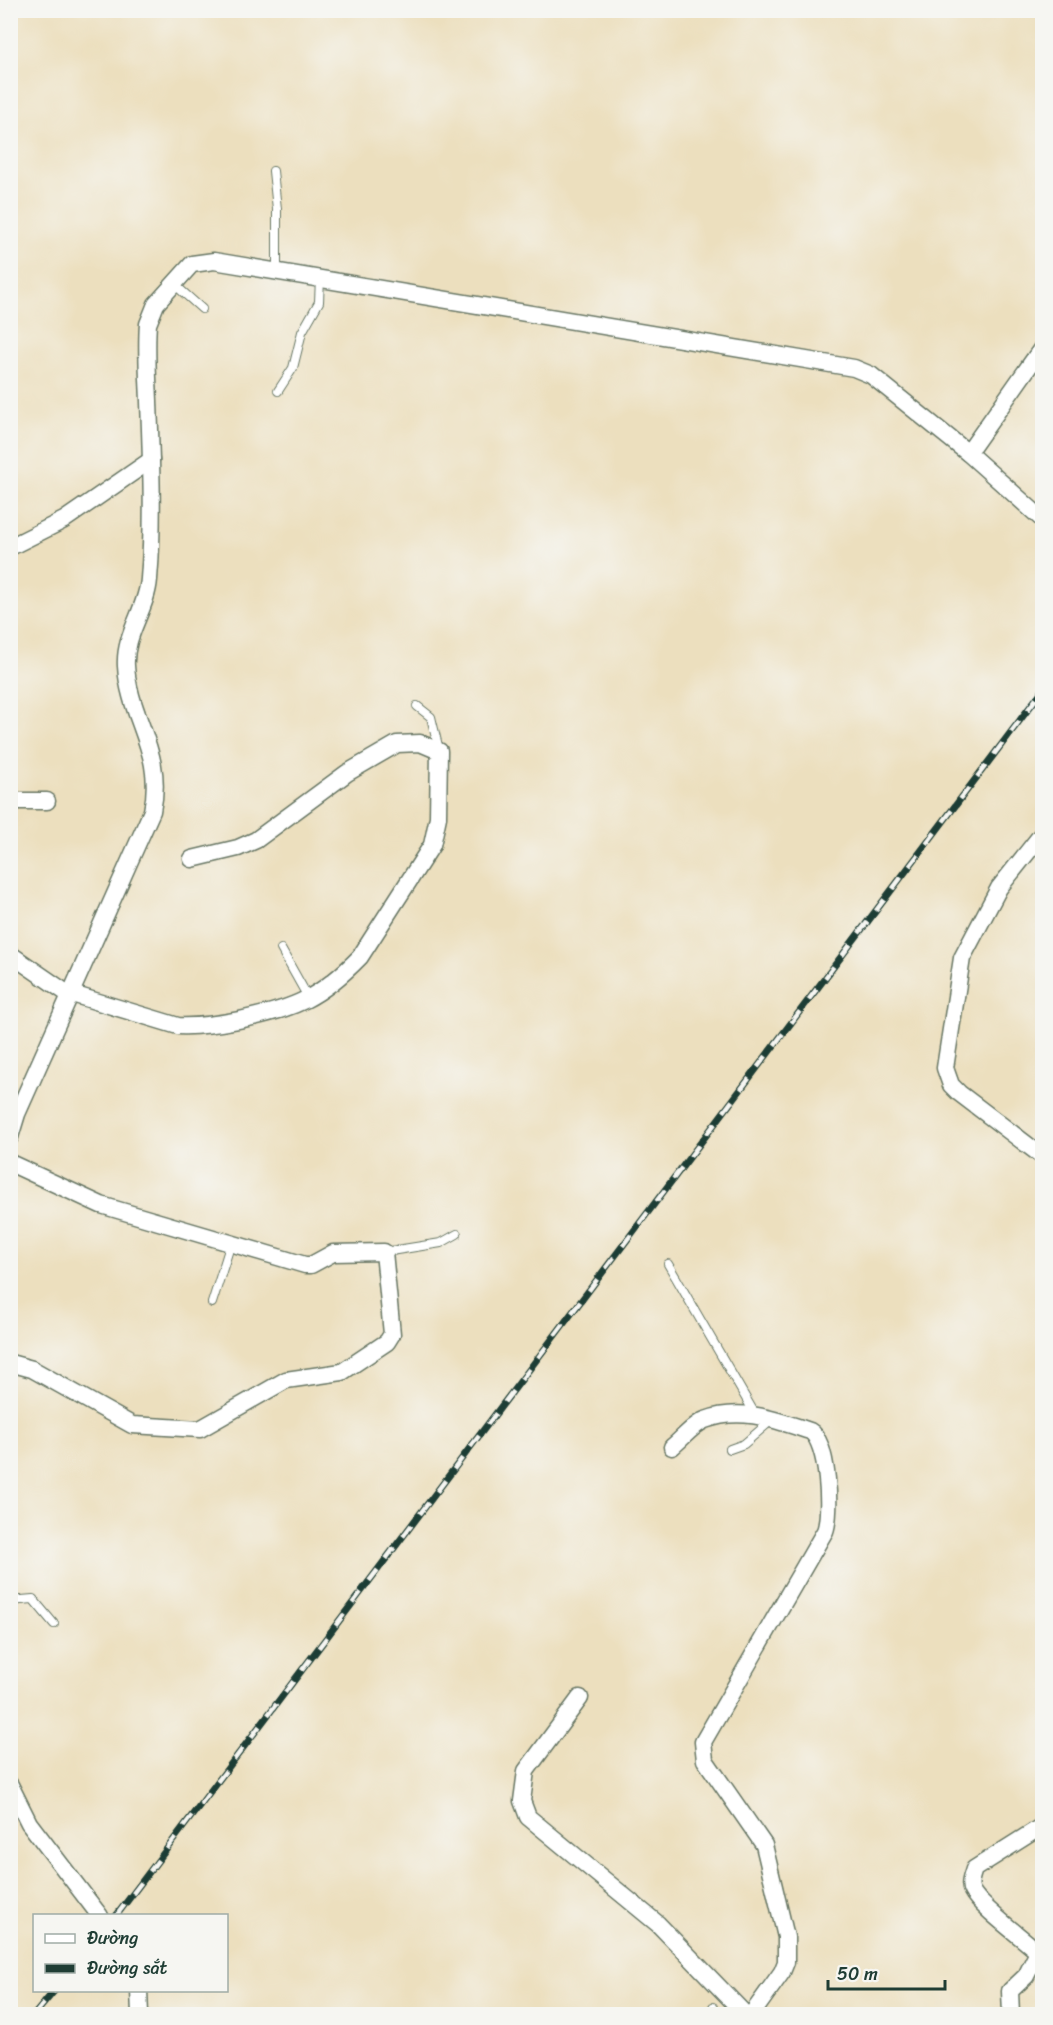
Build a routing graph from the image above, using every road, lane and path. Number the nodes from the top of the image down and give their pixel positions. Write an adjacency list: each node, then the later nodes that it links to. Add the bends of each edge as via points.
1 (273, 171): 2 (lane, via 278,209)
2 (277, 271): 3 (street); 4 (street, via 198,262 187,267)
3 (320, 278): 7 (lane, via 319,302 302,332 293,368); 8 (street, via 854,368 871,375)
4 (173, 283): 5 (lane); 9 (street, via 156,304 148,324)
5 (202, 309)
6 (1042, 348): 8 (street)
7 (278, 391)
8 (968, 453): 10 (street)
9 (151, 460): 11 (street, via 64,520); 20 (street, via 150,579 129,639 126,666 154,762 156,795)
10 (1042, 519)
11 (10, 547)
12 (417, 706): 13 (lane, via 431,717)
13 (439, 751): 17 (street, via 420,743 397,744 347,773 256,840); 21 (street, via 438,817 432,845 360,957)
14 (10, 801): 15 (street)
15 (47, 801)
16 (1042, 834): 24 (street, via 999,888 962,958 945,1068 951,1085 959,1093)
17 (192, 859)
18 (281, 949): 21 (lane)
19 (10, 954): 20 (street)
20 (71, 995): 21 (street, via 193,1027 277,1012); 22 (street)
21 (310, 999)
22 (14, 1114): 23 (street)
23 (10, 1137)
24 (1042, 1156)
25 (10, 1163): 27 (street, via 101,1205)
26 (457, 1234): 28 (lane, via 441,1243)
27 (231, 1243): 28 (street, via 305,1265 333,1253); 30 (lane)
28 (384, 1252): 31 (street, via 392,1334 387,1342 342,1372 286,1380 200,1429 132,1425 32,1369)
29 (668, 1264): 32 (lane)
30 (212, 1303)
31 (10, 1363)
32 (755, 1414): 33 (street); 34 (street, via 703,1420)
33 (774, 1419): 35 (lane, via 744,1444); 47 (street, via 810,1431 819,1439 829,1521 702,1742 705,1760 764,1845 786,1936 782,1972)
34 (672, 1447)
35 (730, 1449)
36 (10, 1601): 37 (lane, via 33,1599)
37 (54, 1624)
38 (580, 1698): 46 (street, via 526,1771 522,1801 528,1817 658,1924)
39 (10, 1785): 40 (street)
40 (17, 1818): 42 (street)
41 (1042, 1826): 43 (street, via 974,1869 970,1882 981,1901)
42 (98, 1914)
43 (1040, 1951): 48 (street, via 1026,1976 1010,1991)
44 (139, 1992): 45 (street)
45 (140, 2014)
46 (745, 2014)
47 (752, 2014)
48 (1011, 2014)

